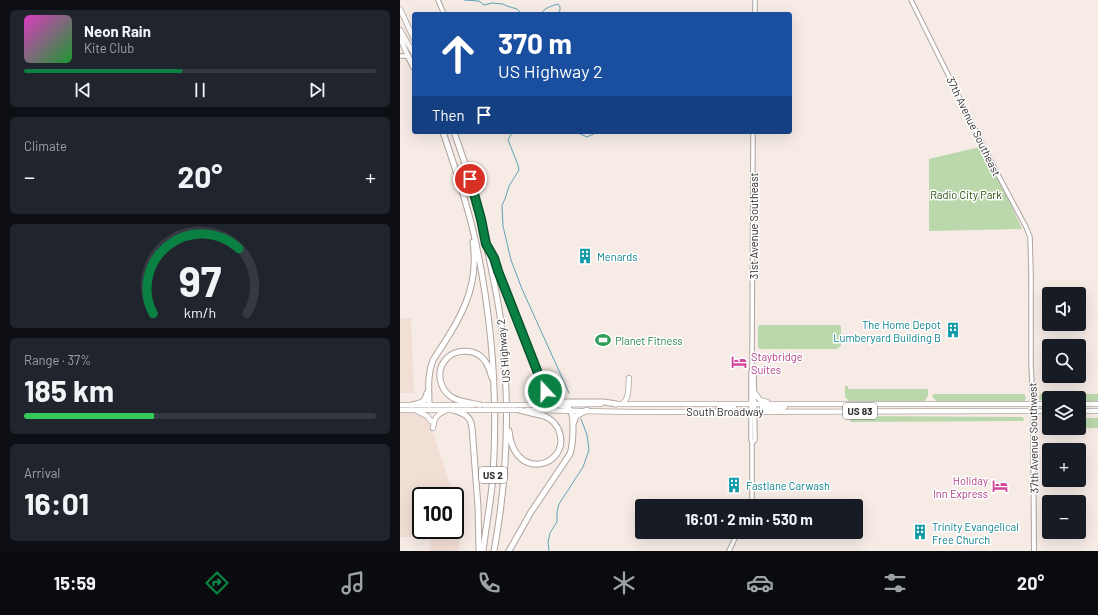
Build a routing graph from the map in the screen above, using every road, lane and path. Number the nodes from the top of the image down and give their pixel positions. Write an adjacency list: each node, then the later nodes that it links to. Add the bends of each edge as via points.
1 (438, 0): 5 (street)
2 (755, 0): 6 (street)
3 (911, 0): 17 (street, 37th Avenue Southeast, via 1029,233)
4 (400, 9): 8 (highway)
5 (443, 12)
6 (754, 12)
7 (400, 30): 10 (highway)
8 (412, 36)
9 (400, 38): 10 (highway)
10 (411, 55): 11 (street)
11 (400, 56)
12 (444, 134): 15 (highway, US Highway 2 / US 2)
13 (455, 134): 16 (highway, US Highway 2 / US 2, via 474,192)
14 (753, 134): 18 (street, 31st Avenue Southeast)
15 (469, 213): 20 (highway, via 473,247 472,283 463,311 433,360); 22 (highway, US Highway 2 / US 2, via 489,321)
16 (486, 244): 23 (highway, via 494,258 548,395 560,402); 53 (highway, US Highway 2 / US 2, via 503,333)
17 (1031, 325): 29 (street, 37th Avenue Southwest)
18 (752, 369): 21 (street); 38 (street)
19 (629, 378): 23 (highway, via 628,395 625,401)
20 (429, 386): 34 (highway, via 424,401); 36 (highway)
21 (755, 393): 24 (highway, via 763,402); 38 (street)
22 (495, 397): 37 (highway, via 490,371 483,358 473,352 464,351 447,359 441,368 440,378 447,393 454,398); 60 (highway, US Highway 2 / US 2, via 492,489)
23 (618, 404): 35 (highway, South Broadway / US 83); 38 (highway, South Broadway / US 83)
24 (782, 404): 25 (highway, South Broadway / US 83); 38 (highway, South Broadway / US 83)
25 (810, 404): 26 (highway, South Broadway / US 83); 38 (highway)
26 (842, 404): 27 (highway, South Broadway / US 83); 46 (highway, via 839,409)
27 (898, 404): 28 (highway, South Broadway / US 83); 50 (highway, via 875,408 847,408)
28 (930, 404): 29 (highway, South Broadway / US 83); 47 (highway, via 930,408 926,409 896,408)
29 (1033, 404): 30 (highway, South Broadway / US 83); 51 (main road, 37th Avenue Southwest)
30 (1042, 404)
31 (1086, 404): 32 (highway)
32 (1098, 404)
33 (400, 405): 34 (highway, South Broadway / US 83)
34 (411, 405): 36 (highway, South Broadway / US 83)
35 (559, 405): 39 (highway, South Broadway / US 83); 44 (highway)
36 (429, 407): 37 (highway, South Broadway / US 83); 41 (highway, South Broadway / US 83); 42 (highway, South Broadway / US 83)
37 (483, 407): 39 (highway, South Broadway / US 83, bridge); 43 (highway, South Broadway / US 83)
38 (753, 408): 45 (highway, South Broadway / US 83, via 702,412); 46 (highway, South Broadway / US 83); 57 (street)
39 (519, 409): 44 (highway, South Broadway / US 83); 53 (highway, via 548,418 559,430 559,448 554,458 548,462 531,464 524,462 517,455 511,444)
40 (400, 410): 41 (highway, South Broadway / US 83)
41 (416, 410): 54 (highway, via 426,415)
42 (447, 410): 43 (highway, South Broadway / US 83); 56 (highway, via 435,418)
43 (453, 410): 59 (highway, via 468,416 471,423)
44 (571, 410): 45 (highway, South Broadway / US 83); 55 (highway)
45 (587, 410): 55 (highway, via 576,416)
46 (781, 411): 50 (highway, South Broadway / US 83)
47 (876, 411): 50 (highway, South Broadway / US 83); 51 (highway, South Broadway / US 83)
48 (1086, 411): 49 (highway)
49 (1098, 411)
50 (845, 412)
51 (1033, 412): 52 (highway, South Broadway / US 83); 64 (main road, 37th Avenue Southwest)
52 (1042, 412)
53 (507, 414): 61 (highway, US Highway 2 / US 2, via 504,482)
54 (430, 421)
55 (573, 427): 62 (highway, via 570,454 528,516)
56 (433, 428)
57 (752, 499)
58 (734, 539): 63 (street)
59 (479, 551)
60 (483, 551)
61 (494, 551)
62 (509, 551)
63 (728, 551)
64 (1034, 551)

